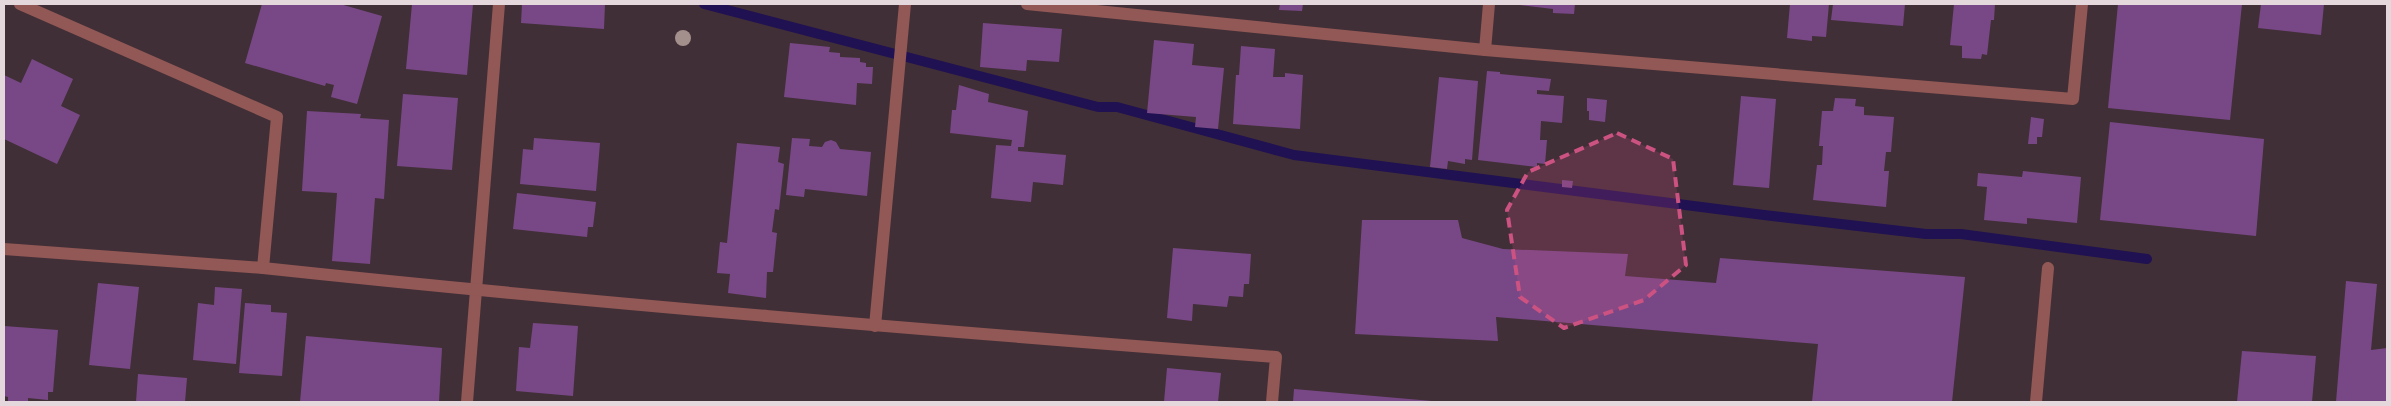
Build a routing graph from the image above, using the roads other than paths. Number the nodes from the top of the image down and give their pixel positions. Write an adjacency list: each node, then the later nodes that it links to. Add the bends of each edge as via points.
1 (20, 4): 10 (street, via 277,117)
2 (499, 4): 12 (street)
3 (905, 4): 13 (street)
4 (1027, 4): 7 (street)
5 (1489, 4): 8 (street)
6 (2082, 4): 8 (street, via 2073,99)
7 (1069, 6): 8 (street)
8 (1485, 50)
9 (4, 249): 10 (street)
10 (262, 268): 12 (street)
11 (2048, 268): 16 (street)
12 (477, 291): 13 (street); 14 (street)
13 (875, 326): 15 (street, via 1276,357)
14 (468, 402)
15 (1272, 402)
16 (2036, 402)

